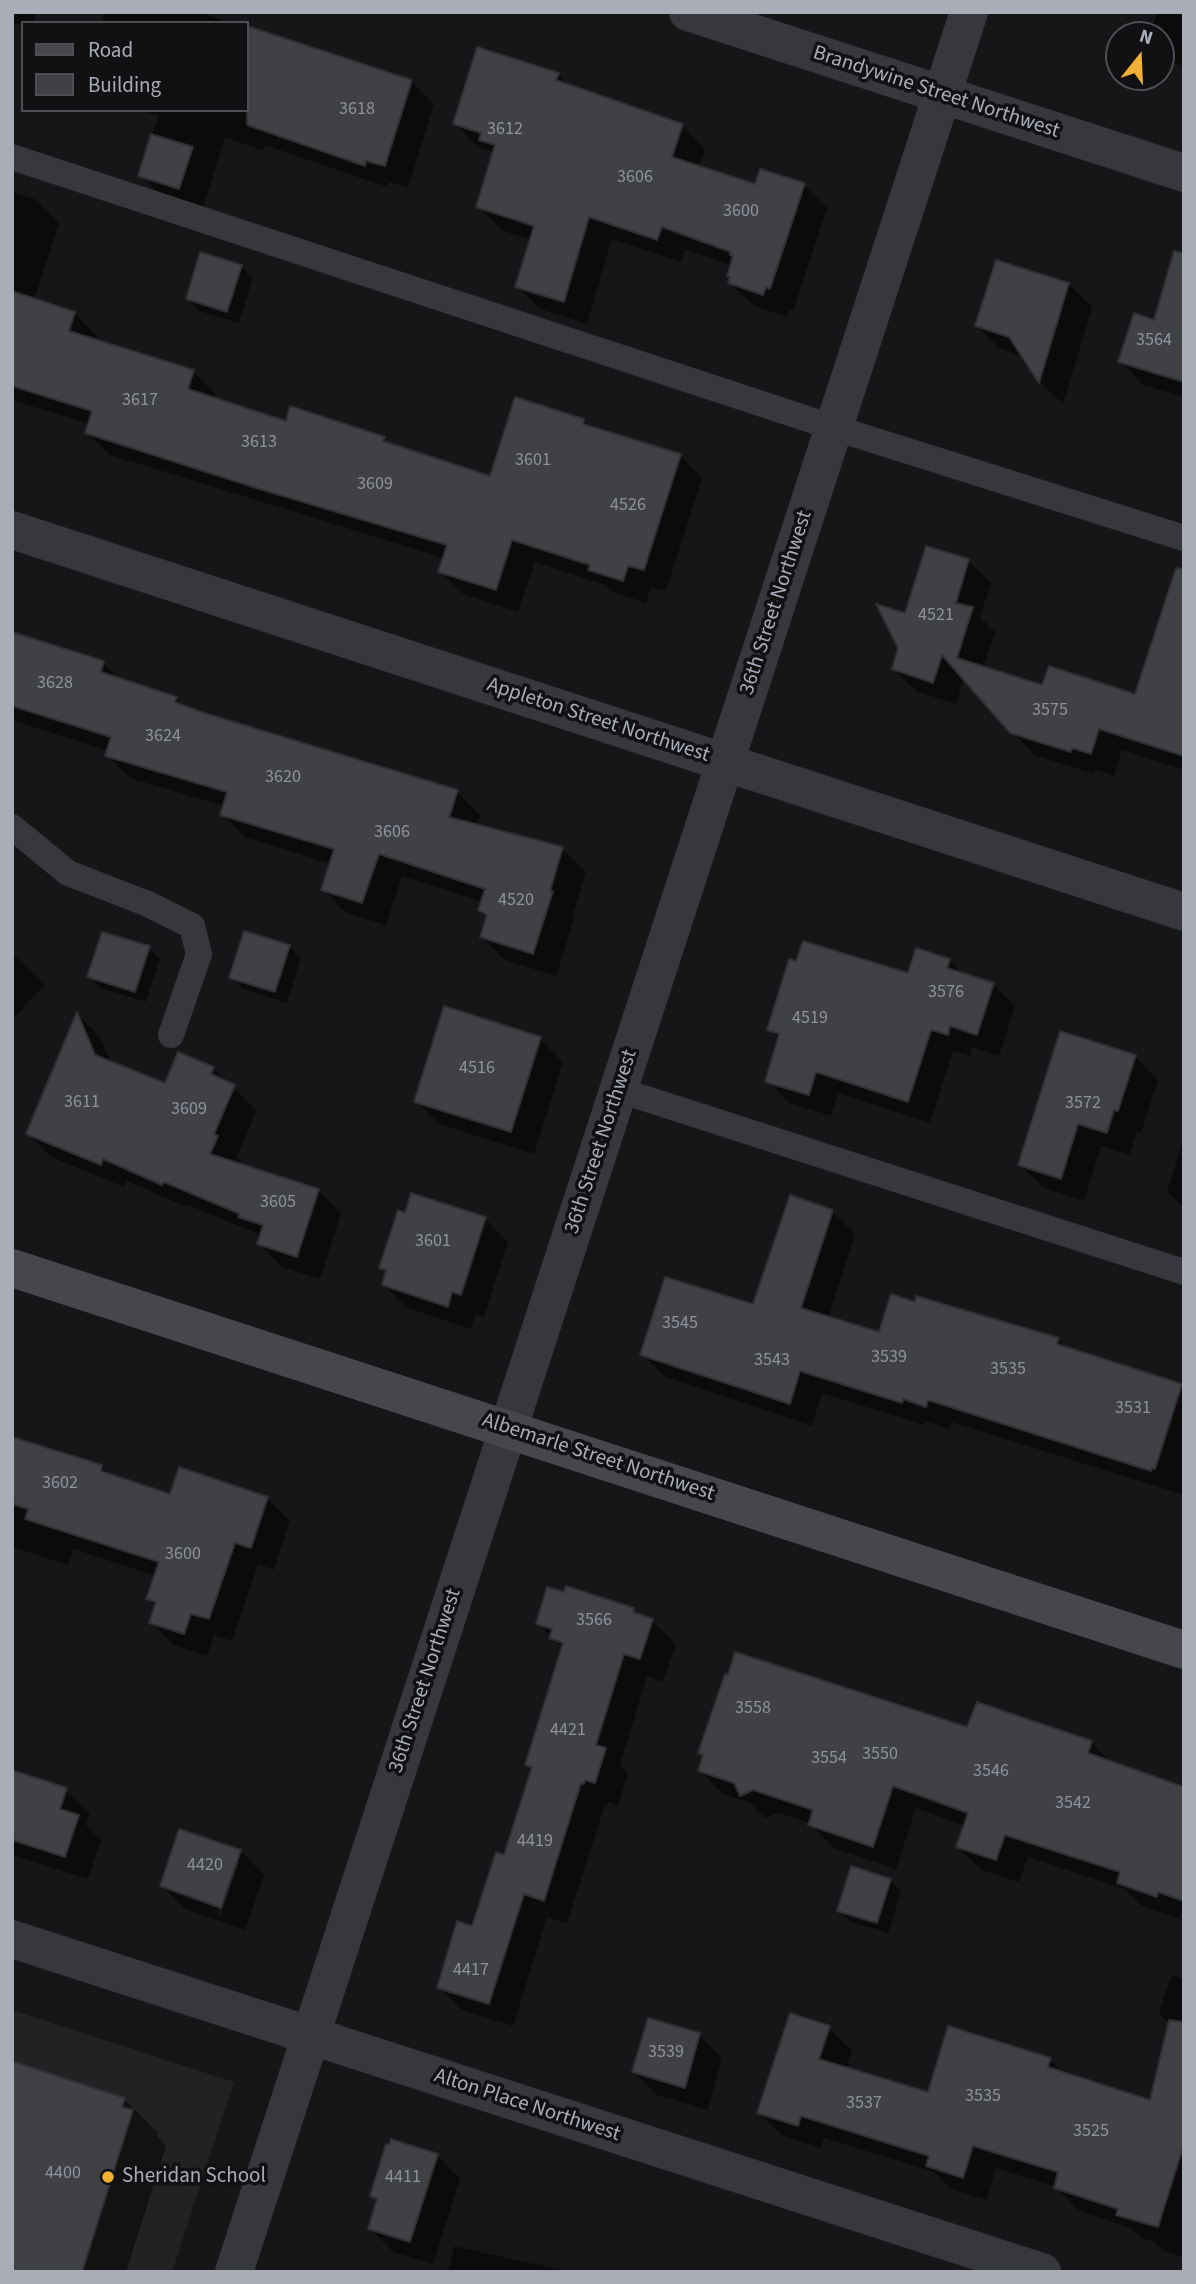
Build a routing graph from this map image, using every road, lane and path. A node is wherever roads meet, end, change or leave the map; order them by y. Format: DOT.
graph roads {
  1 [pos="688,12"];
  2 [pos="970,12"];
  3 [pos="943,95"];
  4 [pos="12,157"];
  5 [pos="1184,173"];
  6 [pos="835,428"];
  7 [pos="12,530"];
  8 [pos="1184,537"];
  9 [pos="725,762"];
  10 [pos="12,827"];
  11 [pos="1184,912"];
  12 [pos="171,1035"];
  13 [pos="619,1090"];
  14 [pos="12,1268"];
  15 [pos="1184,1272"];
  16 [pos="508,1428"];
  17 [pos="1184,1650"];
  18 [pos="12,1939"];
  19 [pos="311,2036"];
  20 [pos="234,2272"];
  21 [pos="1042,2272"];
  1 -- 3 [label="street, Brandywine Street Northwest"];
  2 -- 3 [label="street, 36th Street Northwest"];
  3 -- 5 [label="street, Brandywine Street Northwest"];
  3 -- 6 [label="street, 36th Street Northwest"];
  4 -- 6 [label="lane"];
  6 -- 8 [label="lane"];
  6 -- 9 [label="street, 36th Street Northwest"];
  7 -- 9 [label="street, Appleton Street Northwest"];
  9 -- 11 [label="street, Appleton Street Northwest"];
  9 -- 13 [label="street, 36th Street Northwest"];
  10 -- 12 [label="lane"];
  13 -- 15 [label="lane"];
  13 -- 16 [label="street, 36th Street Northwest"];
  14 -- 16 [label="street, Albemarle Street Northwest"];
  16 -- 17 [label="street, Albemarle Street Northwest"];
  16 -- 19 [label="street, 36th Street Northwest"];
  18 -- 19 [label="street, Alton Place Northwest"];
  19 -- 20 [label="street, 36th Street Northwest"];
  19 -- 21 [label="street, Alton Place Northwest"];
}
